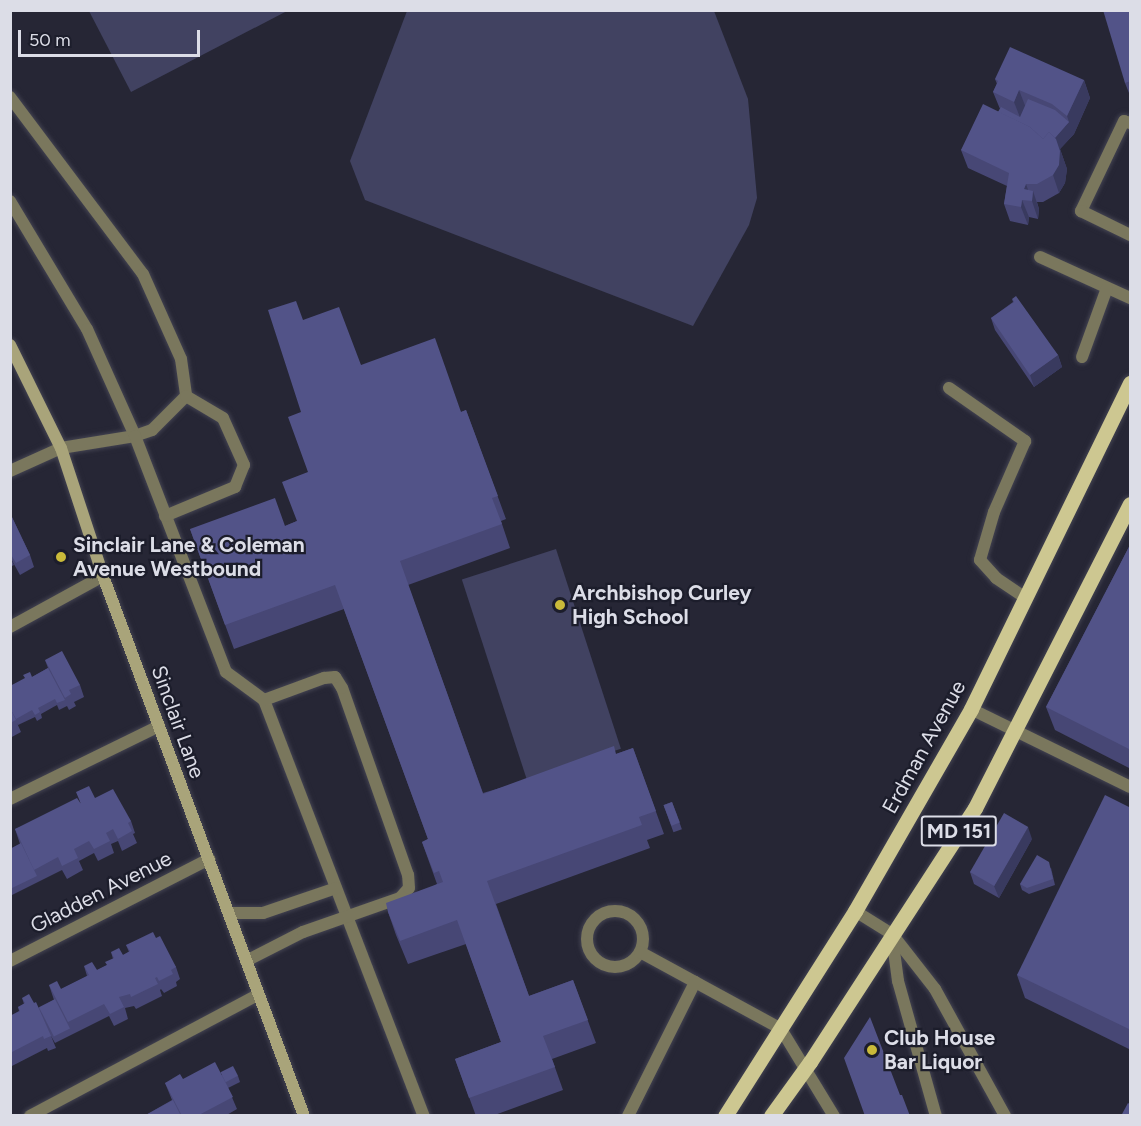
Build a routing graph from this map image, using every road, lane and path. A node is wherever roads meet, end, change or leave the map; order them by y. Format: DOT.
graph roads {
  1 [pos="10,97"];
  2 [pos="1131,123"];
  3 [pos="10,201"];
  4 [pos="1131,235"];
  5 [pos="1040,257"];
  6 [pos="1107,288"];
  7 [pos="1131,298"];
  8 [pos="10,345"];
  9 [pos="1082,357"];
  10 [pos="1131,383"];
  11 [pos="949,388"];
  12 [pos="186,396"];
  13 [pos="135,436"];
  14 [pos="61,448"];
  15 [pos="10,471"];
  16 [pos="1131,504"];
  17 [pos="165,516"];
  18 [pos="103,576"];
  19 [pos="1026,598"];
  20 [pos="10,627"];
  21 [pos="264,700"];
  22 [pos="971,709"];
  23 [pos="159,726"];
  24 [pos="1014,731"];
  25 [pos="1131,788"];
  26 [pos="10,799"];
  27 [pos="209,859"];
  28 [pos="336,888"];
  29 [pos="855,911"];
  30 [pos="229,913"];
  31 [pos="347,917"];
  32 [pos="891,934"];
  33 [pos="640,952"];
  34 [pos="10,961"];
  35 [pos="246,961"];
  36 [pos="695,982"];
  37 [pos="258,995"];
  38 [pos="781,1029"];
  39 [pos="804,1070"];
  40 [pos="30,1116"];
  41 [pos="304,1116"];
  42 [pos="424,1116"];
  43 [pos="628,1116"];
  44 [pos="725,1116"];
  45 [pos="771,1116"];
  46 [pos="834,1116"];
  47 [pos="936,1116"];
  48 [pos="1005,1116"];
  1 -- 12 [label="street"];
  2 -- 4 [label="street"];
  3 -- 13 [label="street"];
  5 -- 6 [label="street"];
  6 -- 7 [label="street"];
  6 -- 9 [label="street"];
  8 -- 14 [label="main road, Sinclair Lane"];
  10 -- 19 [label="main road, Erdman Avenue / MD 151"];
  11 -- 19 [label="street"];
  12 -- 13 [label="street"];
  12 -- 17 [label="street"];
  13 -- 14 [label="street"];
  13 -- 17 [label="street"];
  14 -- 15 [label="street"];
  14 -- 18 [label="main road, Sinclair Lane"];
  16 -- 24 [label="main road, MD 151"];
  17 -- 21 [label="street"];
  18 -- 20 [label="street"];
  18 -- 23 [label="main road, Sinclair Lane"];
  19 -- 22 [label="main road, Erdman Avenue / MD 151"];
  21 -- 28 [label="street"];
  21 -- 31 [label="street"];
  22 -- 24 [label="street"];
  22 -- 29 [label="main road, Erdman Avenue / MD 151"];
  23 -- 26 [label="street"];
  23 -- 27 [label="main road, Sinclair Lane"];
  24 -- 25 [label="street"];
  24 -- 32 [label="main road, MD 151"];
  27 -- 30 [label="main road, Sinclair Lane"];
  27 -- 34 [label="street, Gladden Avenue"];
  28 -- 30 [label="street"];
  28 -- 31 [label="street"];
  29 -- 32 [label="street"];
  29 -- 38 [label="main road, Erdman Avenue / MD 151"];
  30 -- 35 [label="main road, Sinclair Lane"];
  31 -- 35 [label="street"];
  31 -- 42 [label="street"];
  32 -- 39 [label="main road, MD 151"];
  32 -- 47 [label="street"];
  32 -- 48 [label="street"];
  33 -- 33 [label="street"];
  33 -- 36 [label="street"];
  35 -- 37 [label="main road, Sinclair Lane"];
  36 -- 38 [label="street"];
  36 -- 43 [label="street"];
  37 -- 40 [label="street"];
  37 -- 41 [label="main road, Sinclair Lane"];
  38 -- 39 [label="street"];
  38 -- 44 [label="main road, Erdman Avenue / MD 151"];
  39 -- 45 [label="main road, MD 151"];
  39 -- 46 [label="street"];
}
